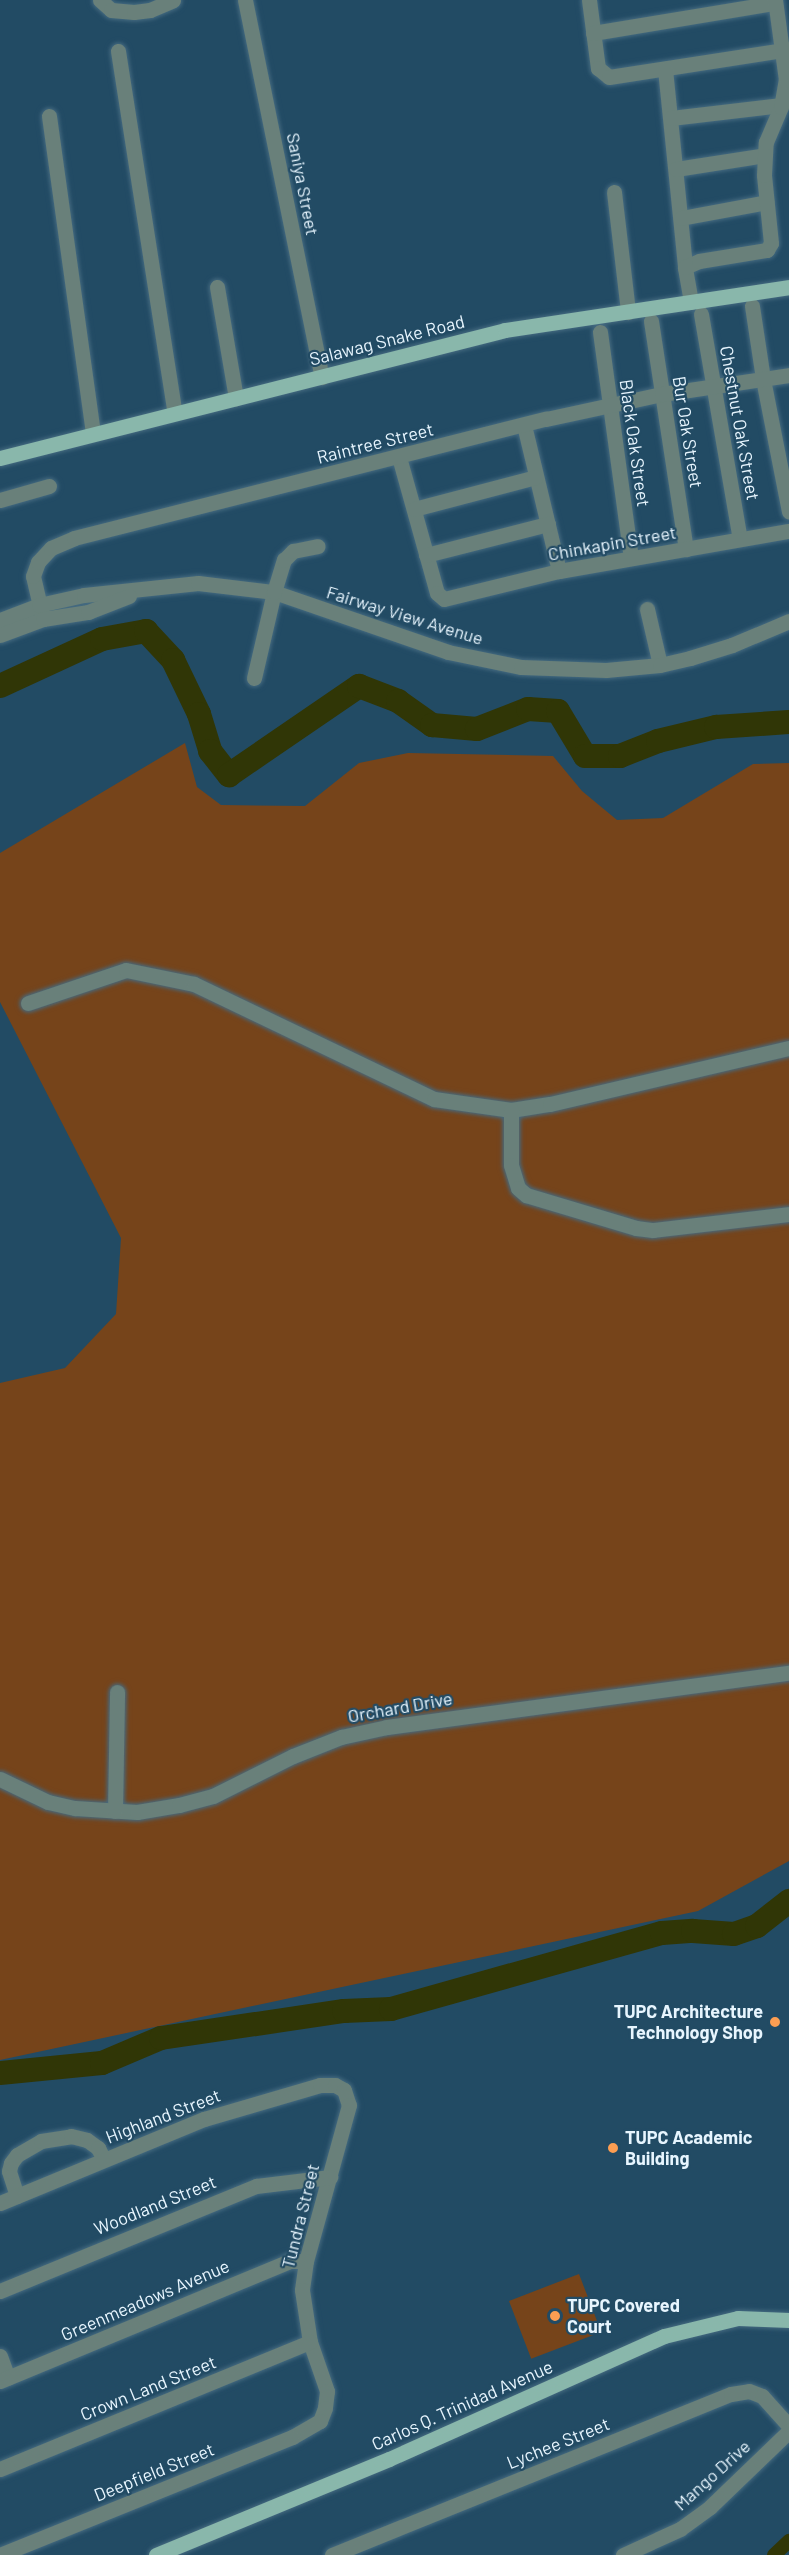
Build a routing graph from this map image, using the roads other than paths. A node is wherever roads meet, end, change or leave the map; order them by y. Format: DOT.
graph roads {
  1 [pos="100,0"];
  2 [pos="173,0"];
  3 [pos="245,0"];
  4 [pos="589,0"];
  5 [pos="775,2"];
  6 [pos="593,33"];
  7 [pos="786,50"];
  8 [pos="118,51"];
  9 [pos="665,69"];
  10 [pos="781,105"];
  11 [pos="49,116"];
  12 [pos="670,118"];
  13 [pos="765,155"];
  14 [pos="676,169"];
  15 [pos="614,192"];
  16 [pos="767,202"];
  17 [pos="681,218"];
  18 [pos="686,267"];
  19 [pos="217,287"];
  20 [pos="789,287"];
  21 [pos="752,306"];
  22 [pos="696,308"];
  23 [pos="628,312"];
  24 [pos="651,321"];
  25 [pos="600,332"];
  26 [pos="789,375"];
  27 [pos="321,377"];
  28 [pos="763,379"];
  29 [pos="715,386"];
  30 [pos="662,394"];
  31 [pos="236,398"];
  32 [pos="610,405"];
  33 [pos="175,413"];
  34 [pos="524,425"];
  35 [pos="93,433"];
  36 [pos="399,457"];
  37 [pos="0,458"];
  38 [pos="536,477"];
  39 [pos="49,486"];
  40 [pos="0,500"];
  41 [pos="414,509"];
  42 [pos="789,510"];
  43 [pos="548,524"];
  44 [pos="789,531"];
  45 [pos="740,539"];
  46 [pos="318,546"];
  47 [pos="686,549"];
  48 [pos="426,555"];
  49 [pos="631,558"];
  50 [pos="559,571"];
  51 [pos="274,592"];
  52 [pos="647,609"];
  53 [pos="41,612"];
  54 [pos="0,620"];
  55 [pos="789,621"];
  56 [pos="0,635"];
  57 [pos="660,665"];
  58 [pos="254,678"];
  59 [pos="28,1003"];
  60 [pos="789,1048"];
  61 [pos="511,1110"];
  62 [pos="789,1214"];
  63 [pos="789,1673"];
  64 [pos="117,1692"];
  65 [pos="0,1779"];
  66 [pos="115,1811"];
  67 [pos="344,2090"];
  68 [pos="104,2160"];
  69 [pos="330,2177"];
  70 [pos="17,2196"];
  71 [pos="0,2203"];
  72 [pos="306,2261"];
  73 [pos="0,2291"];
  74 [pos="789,2320"];
  75 [pos="310,2342"];
  76 [pos="0,2356"];
  77 [pos="4,2379"];
  78 [pos="320,2421"];
  79 [pos="789,2426"];
  80 [pos="789,2431"];
  81 [pos="0,2469"];
  82 [pos="0,2554"];
  83 [pos="156,2555"];
  84 [pos="332,2555"];
  85 [pos="623,2555"];
  1 -- 2 [label="street"];
  3 -- 27 [label="street, Saniya Street"];
  4 -- 6 [label="street"];
  5 -- 6 [label="street"];
  5 -- 7 [label="street"];
  6 -- 9 [label="street"];
  7 -- 9 [label="street"];
  7 -- 10 [label="street"];
  8 -- 33 [label="street"];
  9 -- 12 [label="street, Chestnut Oak Street"];
  10 -- 12 [label="street"];
  10 -- 13 [label="street"];
  11 -- 35 [label="street"];
  12 -- 14 [label="street, Chestnut Oak Street"];
  13 -- 14 [label="street"];
  13 -- 16 [label="street"];
  14 -- 17 [label="street, Chestnut Oak Street"];
  15 -- 23 [label="street"];
  16 -- 17 [label="street"];
  16 -- 18 [label="street"];
  17 -- 18 [label="street, Chestnut Oak Street"];
  18 -- 22 [label="street, Chestnut Oak Street"];
  19 -- 31 [label="street"];
  20 -- 22 [label="main road, Salawag Snake Road"];
  21 -- 28 [label="street"];
  22 -- 23 [label="main road, Salawag Snake Road"];
  22 -- 29 [label="street, Chestnut Oak Street"];
  23 -- 27 [label="main road, Salawag Snake Road"];
  24 -- 30 [label="street, Bur Oak Street"];
  25 -- 32 [label="street, Black Oak Street"];
  26 -- 28 [label="street, Raintree Street"];
  27 -- 31 [label="main road, Salawag Snake Road"];
  28 -- 29 [label="street, Raintree Street"];
  28 -- 42 [label="street"];
  29 -- 30 [label="street, Raintree Street"];
  29 -- 45 [label="street, Chestnut Oak Street"];
  30 -- 32 [label="street, Raintree Street"];
  30 -- 47 [label="street, Bur Oak Street"];
  31 -- 33 [label="main road, Salawag Snake Road"];
  32 -- 34 [label="street, Raintree Street"];
  32 -- 49 [label="street, Black Oak Street"];
  33 -- 35 [label="main road, Salawag Snake Road"];
  34 -- 36 [label="street, Raintree Street"];
  34 -- 38 [label="street"];
  35 -- 37 [label="main road, Salawag Snake Road"];
  36 -- 41 [label="street"];
  36 -- 53 [label="street, Raintree Street"];
  38 -- 41 [label="street"];
  38 -- 43 [label="street"];
  39 -- 40 [label="street"];
  41 -- 48 [label="street"];
  43 -- 48 [label="street"];
  43 -- 50 [label="street"];
  44 -- 45 [label="street, Chinkapin Street"];
  45 -- 47 [label="street, Chinkapin Street"];
  46 -- 51 [label="street"];
  47 -- 49 [label="street, Chinkapin Street"];
  48 -- 50 [label="street, Chinkapin Street"];
  49 -- 50 [label="street, Chinkapin Street"];
  51 -- 53 [label="street, Fairway View Avenue"];
  51 -- 57 [label="street, Fairway View Avenue"];
  51 -- 58 [label="street"];
  52 -- 57 [label="street"];
  53 -- 54 [label="street, Fairway View Avenue"];
  53 -- 56 [label="street, Fairway View Avenue"];
  55 -- 57 [label="street, Fairway View Avenue"];
  59 -- 61 [label="street"];
  60 -- 61 [label="street"];
  61 -- 62 [label="street"];
  63 -- 66 [label="street, Orchard Drive"];
  64 -- 66 [label="street"];
  65 -- 66 [label="street, Orchard Drive"];
  67 -- 68 [label="street, Highland Street"];
  67 -- 69 [label="street, Tundra Street"];
  68 -- 70 [label="street, Highland Street"];
  68 -- 70 [label="street"];
  69 -- 72 [label="street, Tundra Street"];
  69 -- 73 [label="street, Woodland Street"];
  70 -- 71 [label="street, Highland Street"];
  72 -- 75 [label="street, Tundra Street"];
  72 -- 77 [label="street, Greenmeadows Avenue"];
  74 -- 83 [label="main road, Carlos Q. Trinidad Avenue"];
  75 -- 78 [label="street, Tundra Street"];
  75 -- 81 [label="street, Crown Land Street"];
  76 -- 77 [label="street"];
  78 -- 82 [label="street, Deepfield Street"];
  79 -- 84 [label="street, Lychee Street"];
  80 -- 85 [label="street, Mango Drive"];
}
